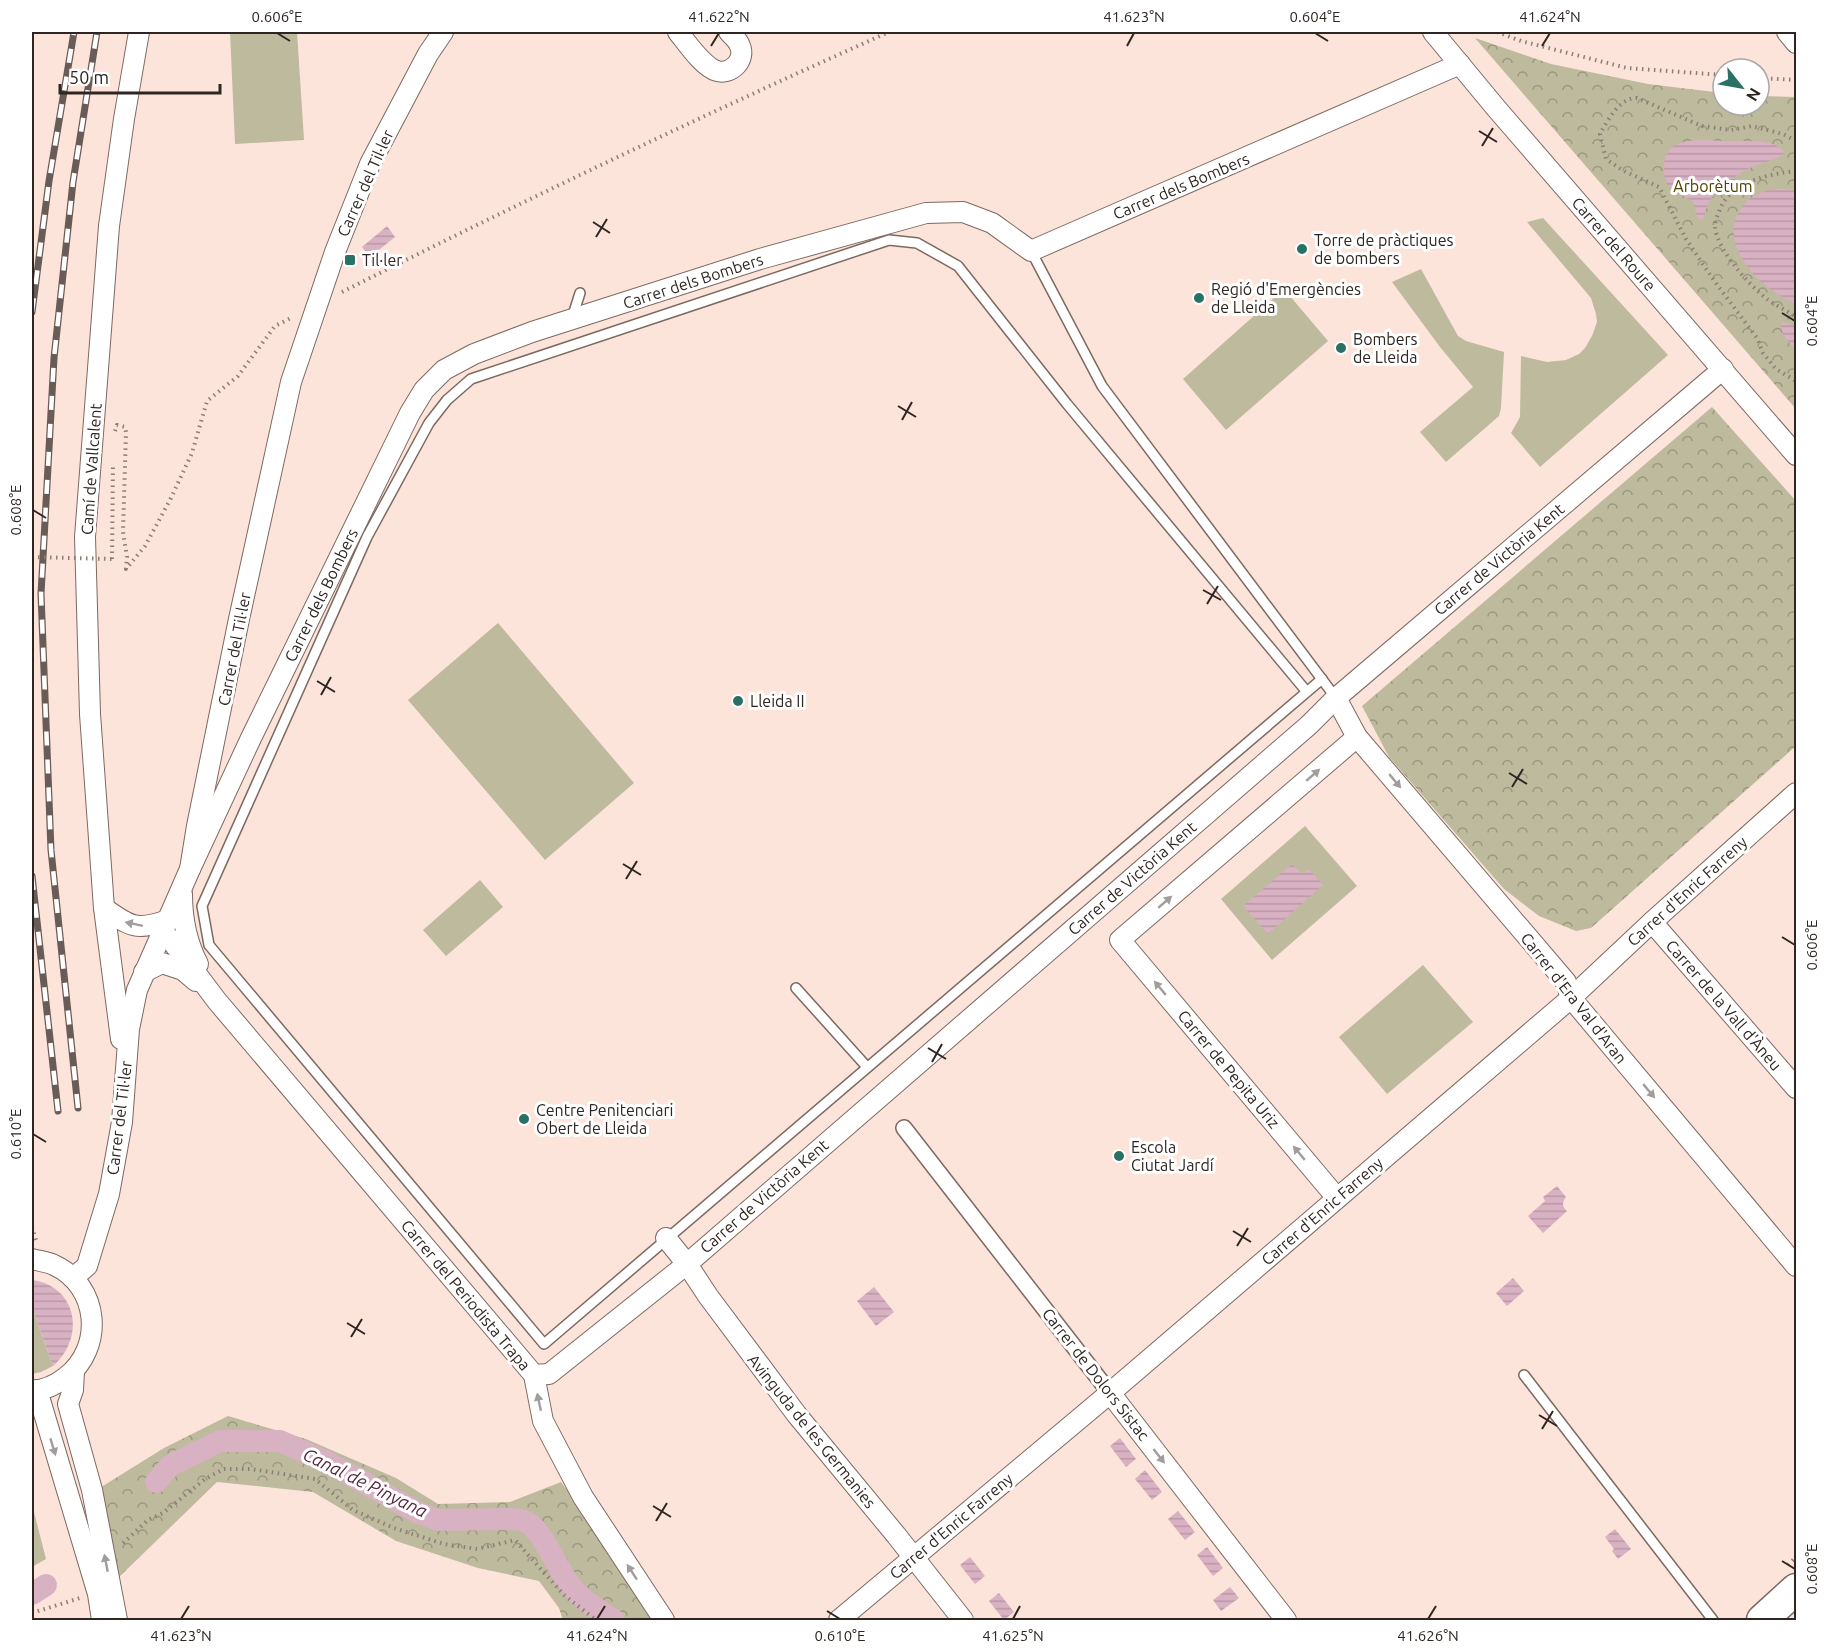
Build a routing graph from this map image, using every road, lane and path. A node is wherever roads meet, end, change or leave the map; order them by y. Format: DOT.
graph roads {
  1 [pos="140,32"];
  2 [pos="443,32"];
  3 [pos="678,32"];
  4 [pos="729,32"];
  5 [pos="889,32"];
  6 [pos="1433,32"];
  7 [pos="1497,32"];
  8 [pos="1787,32"];
  9 [pos="1797,43"];
  10 [pos="1460,64"];
  11 [pos="1711,74"];
  12 [pos="1771,79"];
  13 [pos="1797,80"];
  14 [pos="1797,141"];
  15 [pos="1797,171"];
  16 [pos="1031,251"];
  17 [pos="580,293"];
  18 [pos="317,304"];
  19 [pos="1797,316"];
  20 [pos="571,320"];
  21 [pos="1723,369"];
  22 [pos="1797,381"];
  23 [pos="113,434"];
  24 [pos="1797,455"];
  25 [pos="113,456"];
  26 [pos="32,557"];
  27 [pos="1322,679"];
  28 [pos="1307,692"];
  29 [pos="1336,698"];
  30 [pos="1357,736"];
  31 [pos="1797,793"];
  32 [pos="190,869"];
  33 [pos="182,889"];
  34 [pos="104,908"];
  35 [pos="1652,922"];
  36 [pos="165,926"];
  37 [pos="144,972"];
  38 [pos="796,988"];
  39 [pos="1571,998"];
  40 [pos="217,1001"];
  41 [pos="867,1067"];
  42 [pos="126,1068"];
  43 [pos="1797,1088"];
  44 [pos="904,1128"];
  45 [pos="1337,1198"];
  46 [pos="32,1227"];
  47 [pos="666,1238"];
  48 [pos="34,1255"];
  49 [pos="687,1264"];
  50 [pos="1797,1266"];
  51 [pos="73,1278"];
  52 [pos="74,1371"];
  53 [pos="534,1375"];
  54 [pos="1524,1375"];
  55 [pos="34,1390"];
  56 [pos="1110,1393"];
  57 [pos="118,1547"];
  58 [pos="914,1558"];
  59 [pos="1797,1589"];
  60 [pos="84,1596"];
  61 [pos="32,1613"];
  62 [pos="102,1620"];
  63 [pos="117,1620"];
  64 [pos="596,1620"];
  65 [pos="664,1620"];
  66 [pos="839,1620"];
  67 [pos="963,1620"];
  68 [pos="1286,1620"];
  69 [pos="1713,1620"];
  70 [pos="1762,1620"];
  1 -- 34 [label="street, Camí de Vallcalent"];
  2 -- 18 [label="street, Carrer del Til·ler"];
  3 -- 4 [label="street"];
  5 -- 18 [label="path"];
  6 -- 10 [label="street, Carrer del Roure"];
  7 -- 11 [label="path"];
  8 -- 9 [label="street"];
  10 -- 16 [label="street, Carrer dels Bombers"];
  10 -- 21 [label="street, Carrer del Roure"];
  12 -- 13 [label="path"];
  14 -- 22 [label="path"];
  15 -- 19 [label="path"];
  16 -- 20 [label="street, Carrer dels Bombers"];
  16 -- 27 [label="lane, Carrer d'Era Val d'Aran"];
  17 -- 20 [label="lane"];
  18 -- 23 [label="path"];
  18 -- 32 [label="street, Carrer del Til·ler"];
  20 -- 32 [label="street, Carrer dels Bombers"];
  21 -- 24 [label="street, Carrer del Roure"];
  21 -- 29 [label="street, Carrer de Victòria Kent"];
  25 -- 26 [label="path, bridge"];
  27 -- 28 [label="lane, Carrer de Victòria Kent"];
  27 -- 29 [label="lane, Carrer d'Era Val d'Aran"];
  28 -- 41 [label="lane, Carrer de Victòria Kent"];
  28 -- 47 [label="lane, Carrer de Victòria Kent"];
  29 -- 30 [label="street, Carrer d'Era Val d'Aran"];
  29 -- 49 [label="street, Carrer de Victòria Kent"];
  30 -- 39 [label="street, Carrer d'Era Val d'Aran, one-way"];
  45 -- 30 [label="street, Carrer de Pepita Uriz, one-way"];
  31 -- 35 [label="street, Carrer d'Enric Farreny"];
  32 -- 33 [label="street, Carrer del Til·ler"];
  33 -- 36 [label="street, Carrer del Til·ler"];
  33 -- 40 [label="street, Carrer del Periodista Trapa"];
  36 -- 34 [label="street, one-way"];
  34 -- 42 [label="street, Camí de Vallcalent"];
  35 -- 39 [label="street, Carrer d'Enric Farreny"];
  35 -- 43 [label="street, Carrer de la Vall d'Àneu"];
  36 -- 37 [label="street, Carrer del Til·ler"];
  36 -- 40 [label="street, Carrer del Periodista Trapa"];
  37 -- 40 [label="street, Carrer del Periodista Trapa"];
  37 -- 42 [label="street, Carrer del Til·ler"];
  38 -- 41 [label="lane"];
  39 -- 45 [label="street, Carrer d'Enric Farreny"];
  39 -- 50 [label="street, Carrer d'Era Val d'Aran, one-way"];
  40 -- 53 [label="street, Carrer del Periodista Trapa"];
  41 -- 47 [label="lane, Carrer de Victòria Kent"];
  42 -- 51 [label="street, Carrer del Til·ler"];
  44 -- 56 [label="street, Carrer de Dolors Sistac"];
  45 -- 56 [label="street, Carrer d'Enric Farreny"];
  46 -- 48 [label="path"];
  47 -- 49 [label="street, Avinguda de les Germanies"];
  48 -- 51 [label="street"];
  49 -- 53 [label="street, Carrer de Victòria Kent"];
  49 -- 58 [label="street, Avinguda de les Germanies"];
  51 -- 52 [label="street"];
  52 -- 55 [label="street"];
  63 -- 52 [label="street, one-way"];
  65 -- 53 [label="street, Carrer del Periodista Trapa, one-way"];
  54 -- 69 [label="lane"];
  55 -- 62 [label="street, one-way"];
  56 -- 58 [label="street, Carrer d'Enric Farreny"];
  56 -- 68 [label="street, Carrer de Dolors Sistac, one-way"];
  57 -- 64 [label="path"];
  58 -- 66 [label="street, Carrer d'Enric Farreny"];
  58 -- 67 [label="street, Avinguda de les Germanies"];
  59 -- 70 [label="main road"];
  60 -- 61 [label="path"];
}
